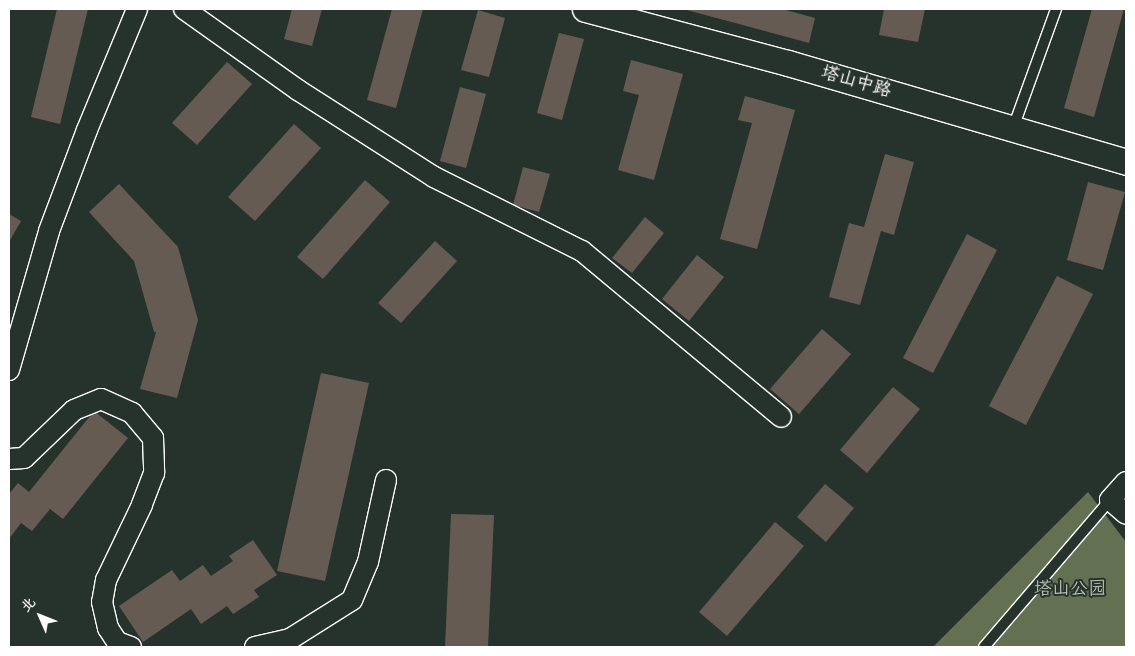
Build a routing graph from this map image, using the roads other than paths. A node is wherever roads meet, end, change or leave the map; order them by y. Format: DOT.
graph roads {
  1 [pos="137,9"];
  2 [pos="184,9"];
  3 [pos="585,9"];
  4 [pos="1056,9"];
  5 [pos="1013,128"];
  6 [pos="1126,162"];
  7 [pos="9,370"];
  8 [pos="781,417"];
  9 [pos="9,459"];
  10 [pos="386,480"];
  11 [pos="1126,482"];
  12 [pos="1110,500"];
  13 [pos="1126,514"];
  14 [pos="130,647"];
  15 [pos="255,647"];
  16 [pos="984,647"];
  1 -- 7 [label="street"];
  2 -- 8 [label="street"];
  3 -- 5 [label="street, 塔山中路"];
  4 -- 5 [label="lane"];
  5 -- 6 [label="street, 塔山中路"];
  9 -- 14 [label="street"];
  10 -- 15 [label="street"];
  11 -- 12 [label="street"];
  12 -- 13 [label="street"];
  12 -- 16 [label="lane"];
}
